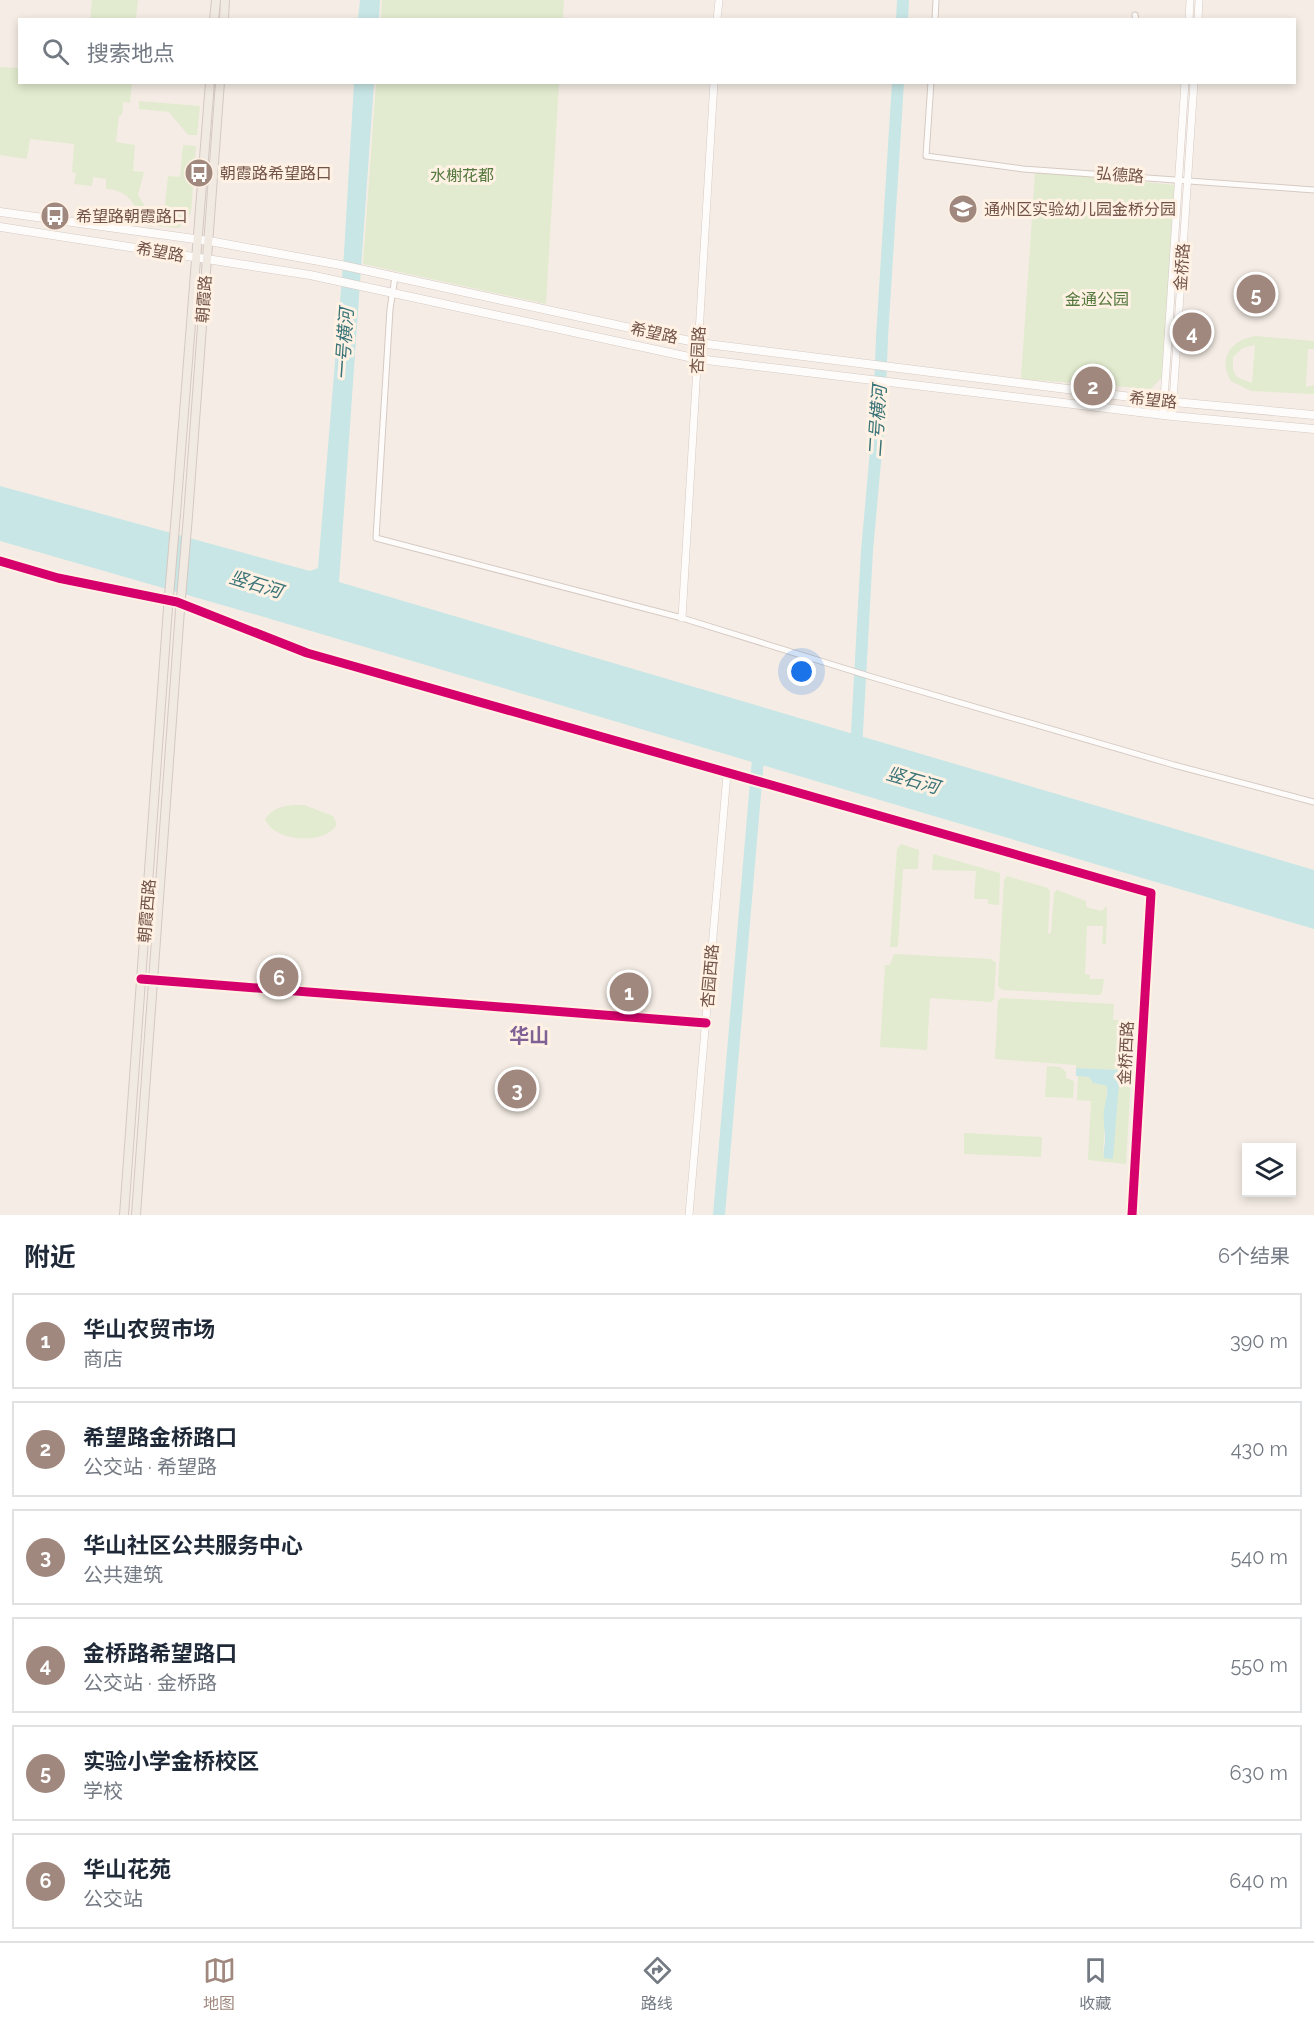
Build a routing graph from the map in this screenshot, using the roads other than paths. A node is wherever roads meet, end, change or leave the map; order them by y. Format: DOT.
graph roads {
  1 [pos="216,0"];
  2 [pos="225,0"];
  3 [pos="719,0"];
  4 [pos="936,0"];
  5 [pos="1190,0"];
  6 [pos="1199,0"];
  7 [pos="214,18"];
  8 [pos="224,18"];
  9 [pos="717,18"];
  10 [pos="935,18"];
  11 [pos="1189,18"];
  12 [pos="1198,18"];
  13 [pos="210,84"];
  14 [pos="220,84"];
  15 [pos="714,84"];
  16 [pos="931,84"];
  17 [pos="1185,84"];
  18 [pos="1194,84"];
  19 [pos="1188,180"];
  20 [pos="1314,190"];
  21 [pos="0,212"];
  22 [pos="0,227"];
  23 [pos="197,240"];
  24 [pos="209,241"];
  25 [pos="195,258"];
  26 [pos="208,259"];
  27 [pos="395,277"];
  28 [pos="392,294"];
  29 [pos="699,343"];
  30 [pos="698,359"];
  31 [pos="1163,401"];
  32 [pos="1173,402"];
  33 [pos="1162,414"];
  34 [pos="1314,415"];
  35 [pos="1172,416"];
  36 [pos="1314,429"];
  37 [pos="0,561"];
  38 [pos="168,608"];
  39 [pos="180,610"];
  40 [pos="682,618"];
  41 [pos="727,774"];
  42 [pos="1314,802"];
  43 [pos="1150,893"];
  44 [pos="141,979"];
  45 [pos="154,980"];
  46 [pos="706,1023"];
  47 [pos="124,1215"];
  48 [pos="136,1215"];
  49 [pos="689,1215"];
  50 [pos="1132,1215"];
  1 -- 7 [label="main road"];
  2 -- 8 [label="main road"];
  3 -- 9 [label="street"];
  4 -- 10 [label="street"];
  5 -- 11 [label="street"];
  6 -- 12 [label="street"];
  13 -- 23 [label="main road, 朝霞路"];
  14 -- 24 [label="main road, 朝霞路"];
  15 -- 29 [label="street, 杏园路"];
  16 -- 19 [label="street, 弘德路"];
  17 -- 31 [label="street, 金桥路"];
  18 -- 19 [label="street, 金桥路"];
  19 -- 20 [label="street, 弘德路"];
  19 -- 32 [label="street, 金桥路"];
  21 -- 23 [label="main road, 希望路"];
  22 -- 25 [label="main road, 希望路"];
  23 -- 24 [label="main road, 希望路"];
  23 -- 25 [label="main road, 朝霞路"];
  24 -- 26 [label="main road, 朝霞路"];
  24 -- 27 [label="main road, 希望路"];
  25 -- 26 [label="main road, 希望路"];
  25 -- 38 [label="main road, 朝霞路, bridge"];
  26 -- 28 [label="main road, 希望路"];
  26 -- 39 [label="main road, 朝霞路, bridge"];
  27 -- 28 [label="street"];
  27 -- 29 [label="main road, 希望路"];
  28 -- 30 [label="main road, 希望路"];
  28 -- 40 [label="street"];
  29 -- 30 [label="street, 杏园路"];
  29 -- 31 [label="main road, 希望路"];
  30 -- 33 [label="main road, 希望路"];
  30 -- 40 [label="street, 杏园路"];
  31 -- 32 [label="main road, 希望路"];
  31 -- 33 [label="street, 金桥路"];
  32 -- 34 [label="main road, 希望路"];
  32 -- 35 [label="street, 金桥路"];
  33 -- 35 [label="main road, 希望路"];
  35 -- 36 [label="main road, 希望路"];
  37 -- 41 [label="street"];
  38 -- 44 [label="main road, 朝霞西路"];
  39 -- 45 [label="main road, 朝霞西路"];
  40 -- 42 [label="street"];
  41 -- 43 [label="street"];
  41 -- 46 [label="street, 杏园西路"];
  43 -- 50 [label="street, 金桥西路"];
  44 -- 45 [label="street"];
  44 -- 47 [label="main road, 朝霞西路"];
  45 -- 46 [label="street"];
  45 -- 48 [label="main road, 朝霞西路"];
  46 -- 49 [label="street, 杏园西路"];
}
